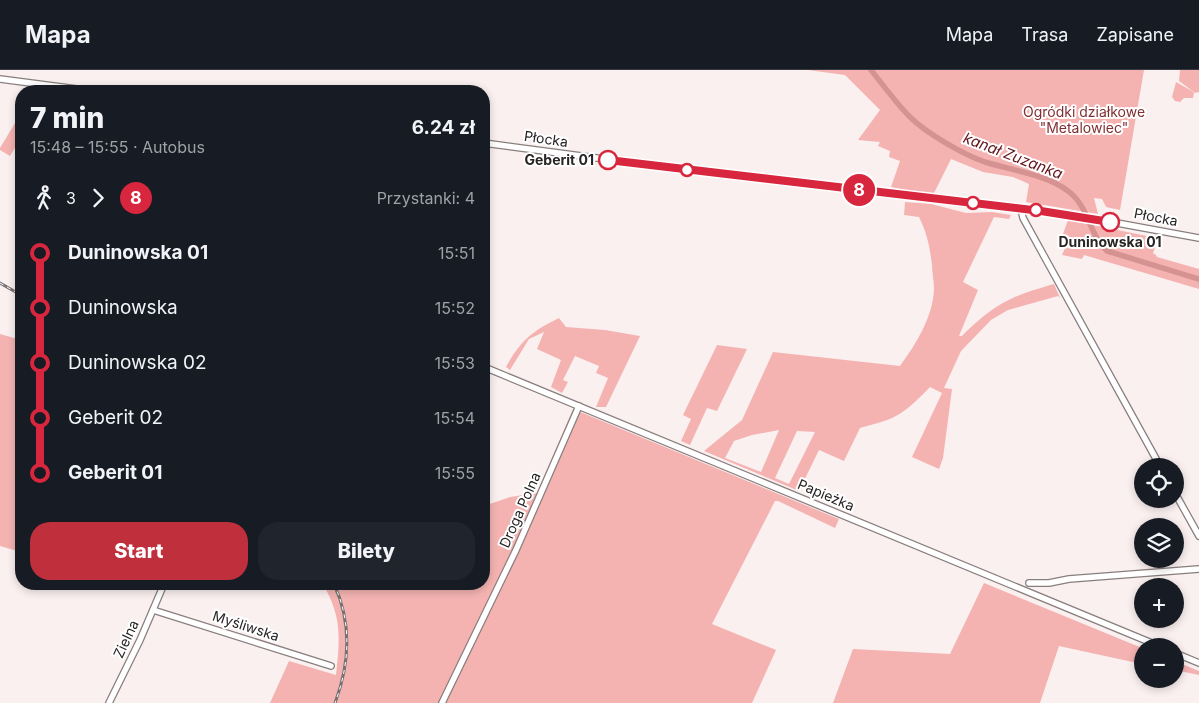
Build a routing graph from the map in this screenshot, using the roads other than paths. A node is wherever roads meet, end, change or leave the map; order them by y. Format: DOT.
graph roads {
  1 [pos="0,79"];
  2 [pos="28,85"];
  3 [pos="490,144"];
  4 [pos="1021,209"];
  5 [pos="1199,238"];
  6 [pos="490,369"];
  7 [pos="579,406"];
  8 [pos="1156,458"];
  9 [pos="1183,508"];
  10 [pos="1199,536"];
  11 [pos="1199,569"];
  12 [pos="1029,583"];
  13 [pos="161,590"];
  14 [pos="153,610"];
  15 [pos="1140,638"];
  16 [pos="1184,657"];
  17 [pos="1199,663"];
  18 [pos="331,666"];
  19 [pos="109,703"];
  20 [pos="442,703"];
  1 -- 2 [label="street"];
  3 -- 4 [label="street, Płocka"];
  4 -- 5 [label="street, Płocka"];
  4 -- 8 [label="street"];
  6 -- 7 [label="street, Papieżka"];
  7 -- 15 [label="street, Papieżka"];
  7 -- 20 [label="street, Droga Polna"];
  9 -- 10 [label="street"];
  11 -- 12 [label="street"];
  13 -- 14 [label="street, Zielna"];
  14 -- 18 [label="street, Myśliwska"];
  14 -- 19 [label="street, Zielna"];
  16 -- 17 [label="street"];
}
